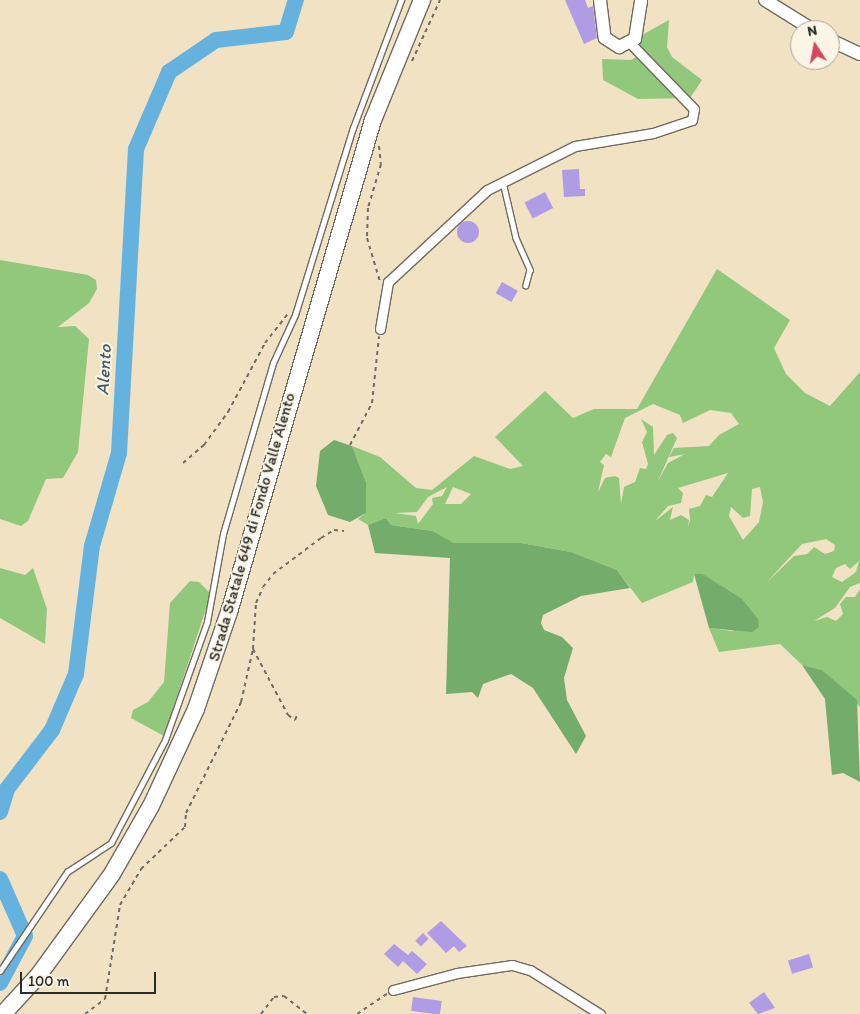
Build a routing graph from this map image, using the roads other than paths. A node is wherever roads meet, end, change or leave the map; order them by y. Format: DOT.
graph roads {
  1 [pos="401,0"];
  2 [pos="422,0"];
  3 [pos="600,0"];
  4 [pos="641,0"];
  5 [pos="765,0"];
  6 [pos="797,20"];
  7 [pos="631,44"];
  8 [pos="840,45"];
  9 [pos="860,54"];
  10 [pos="503,181"];
  11 [pos="526,285"];
  12 [pos="380,329"];
  13 [pos="0,971"];
  14 [pos="394,990"];
  15 [pos="3,1014"];
  16 [pos="600,1014"];
  1 -- 13 [label="lane"];
  2 -- 15 [label="highway, Strada Statale 649 di Fondo Valle Alento"];
  3 -- 7 [label="main road"];
  4 -- 7 [label="main road"];
  5 -- 6 [label="main road"];
  7 -- 10 [label="street"];
  8 -- 9 [label="main road"];
  10 -- 11 [label="lane"];
  10 -- 12 [label="street"];
  14 -- 16 [label="street"];
}
